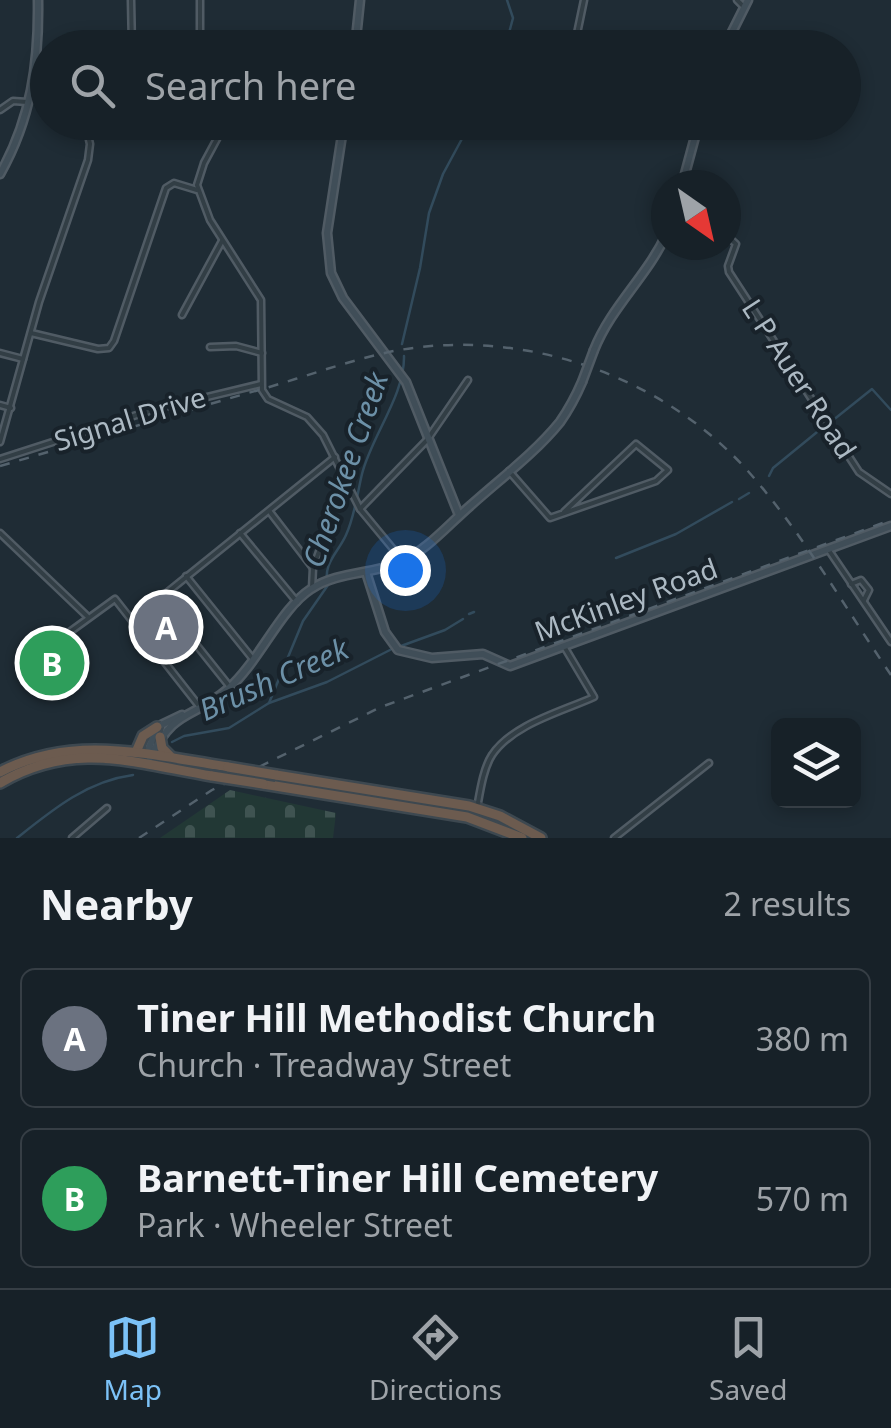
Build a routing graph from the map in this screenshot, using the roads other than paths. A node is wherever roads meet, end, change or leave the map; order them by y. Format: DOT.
graph roads {
  1 [pos="38,0"];
  2 [pos="131,0"];
  3 [pos="200,0"];
  4 [pos="360,0"];
  5 [pos="584,0"];
  6 [pos="737,0"];
  7 [pos="746,4"];
  8 [pos="38,30"];
  9 [pos="132,30"];
  10 [pos="200,30"];
  11 [pos="357,30"];
  12 [pos="578,30"];
  13 [pos="733,30"];
  14 [pos="30,103"];
  15 [pos="0,110"];
  16 [pos="89,140"];
  17 [pos="216,140"];
  18 [pos="342,140"];
  19 [pos="695,140"];
  20 [pos="686,170"];
  21 [pos="0,174"];
  22 [pos="198,190"];
  23 [pos="222,241"];
  24 [pos="652,260"];
  25 [pos="730,260"];
  26 [pos="182,316"];
  27 [pos="31,333"];
  28 [pos="210,347"];
  29 [pos="0,352"];
  30 [pos="262,353"];
  31 [pos="23,359"];
  32 [pos="468,380"];
  33 [pos="261,384"];
  34 [pos="0,405"];
  35 [pos="11,408"];
  36 [pos="428,440"];
  37 [pos="0,442"];
  38 [pos="336,456"];
  39 [pos="0,459"];
  40 [pos="509,471"];
  41 [pos="891,494"];
  42 [pos="358,506"];
  43 [pos="269,510"];
  44 [pos="564,512"];
  45 [pos="459,516"];
  46 [pos="891,526"];
  47 [pos="328,527"];
  48 [pos="0,532"];
  49 [pos="240,533"];
  50 [pos="828,549"];
  51 [pos="402,561"];
  52 [pos="313,568"];
  53 [pos="366,572"];
  54 [pos="186,576"];
  55 [pos="851,584"];
  56 [pos="312,588"];
  57 [pos="159,598"];
  58 [pos="863,600"];
  59 [pos="297,602"];
  60 [pos="87,616"];
  61 [pos="133,620"];
  62 [pos="60,638"];
  63 [pos="891,642"];
  64 [pos="564,647"];
  65 [pos="254,661"];
  66 [pos="230,686"];
  67 [pos="199,706"];
  68 [pos="159,732"];
  69 [pos="136,752"];
  70 [pos="172,757"];
  71 [pos="150,759"];
  72 [pos="708,764"];
  73 [pos="0,772"];
  74 [pos="0,784"];
  75 [pos="367,795"];
  76 [pos="106,808"];
  77 [pos="477,808"];
  78 [pos="72,838"];
  79 [pos="522,838"];
  80 [pos="540,838"];
  81 [pos="614,838"];
  1 -- 8 [label="street"];
  2 -- 9 [label="street"];
  3 -- 10 [label="street"];
  4 -- 11 [label="street"];
  5 -- 12 [label="street"];
  6 -- 7 [label="street"];
  7 -- 13 [label="street"];
  14 -- 15 [label="street"];
  14 -- 21 [label="street"];
  16 -- 27 [label="street"];
  17 -- 22 [label="street"];
  18 -- 36 [label="street"];
  19 -- 20 [label="street"];
  22 -- 23 [label="street"];
  22 -- 27 [label="street"];
  23 -- 26 [label="street"];
  23 -- 30 [label="street"];
  24 -- 40 [label="street, bridge"];
  25 -- 41 [label="street, L P Auer Road"];
  27 -- 31 [label="street"];
  28 -- 30 [label="street"];
  29 -- 31 [label="street"];
  30 -- 33 [label="street"];
  31 -- 35 [label="street"];
  32 -- 36 [label="street"];
  33 -- 38 [label="street"];
  33 -- 39 [label="street, Signal Drive"];
  34 -- 35 [label="street"];
  35 -- 37 [label="street"];
  36 -- 42 [label="street"];
  36 -- 45 [label="street"];
  38 -- 42 [label="street"];
  38 -- 43 [label="street"];
  40 -- 44 [label="street"];
  40 -- 45 [label="street"];
  42 -- 51 [label="street"];
  43 -- 49 [label="street"];
  43 -- 52 [label="street"];
  44 -- 44 [label="street"];
  45 -- 51 [label="street"];
  46 -- 50 [label="street, McKinley Road"];
  47 -- 52 [label="street"];
  48 -- 60 [label="street"];
  49 -- 54 [label="street"];
  49 -- 59 [label="street"];
  50 -- 55 [label="street"];
  50 -- 64 [label="street, McKinley Road"];
  51 -- 53 [label="street"];
  52 -- 56 [label="street"];
  53 -- 56 [label="street"];
  53 -- 64 [label="street, McKinley Road"];
  54 -- 57 [label="street"];
  54 -- 65 [label="street"];
  55 -- 58 [label="street"];
  55 -- 58 [label="street"];
  56 -- 59 [label="street"];
  57 -- 61 [label="street"];
  57 -- 66 [label="street"];
  58 -- 63 [label="street"];
  59 -- 65 [label="street"];
  60 -- 61 [label="street"];
  60 -- 62 [label="street"];
  61 -- 67 [label="street"];
  64 -- 77 [label="street"];
  65 -- 66 [label="street"];
  66 -- 67 [label="street"];
  67 -- 68 [label="street"];
  68 -- 69 [label="highway"];
  68 -- 70 [label="highway"];
  68 -- 71 [label="street"];
  69 -- 71 [label="highway"];
  69 -- 73 [label="highway"];
  70 -- 71 [label="highway"];
  70 -- 75 [label="highway, bridge"];
  71 -- 74 [label="highway"];
  71 -- 75 [label="highway, bridge"];
  72 -- 81 [label="street"];
  75 -- 77 [label="highway"];
  75 -- 79 [label="highway"];
  76 -- 78 [label="street"];
  77 -- 80 [label="highway"];
}
